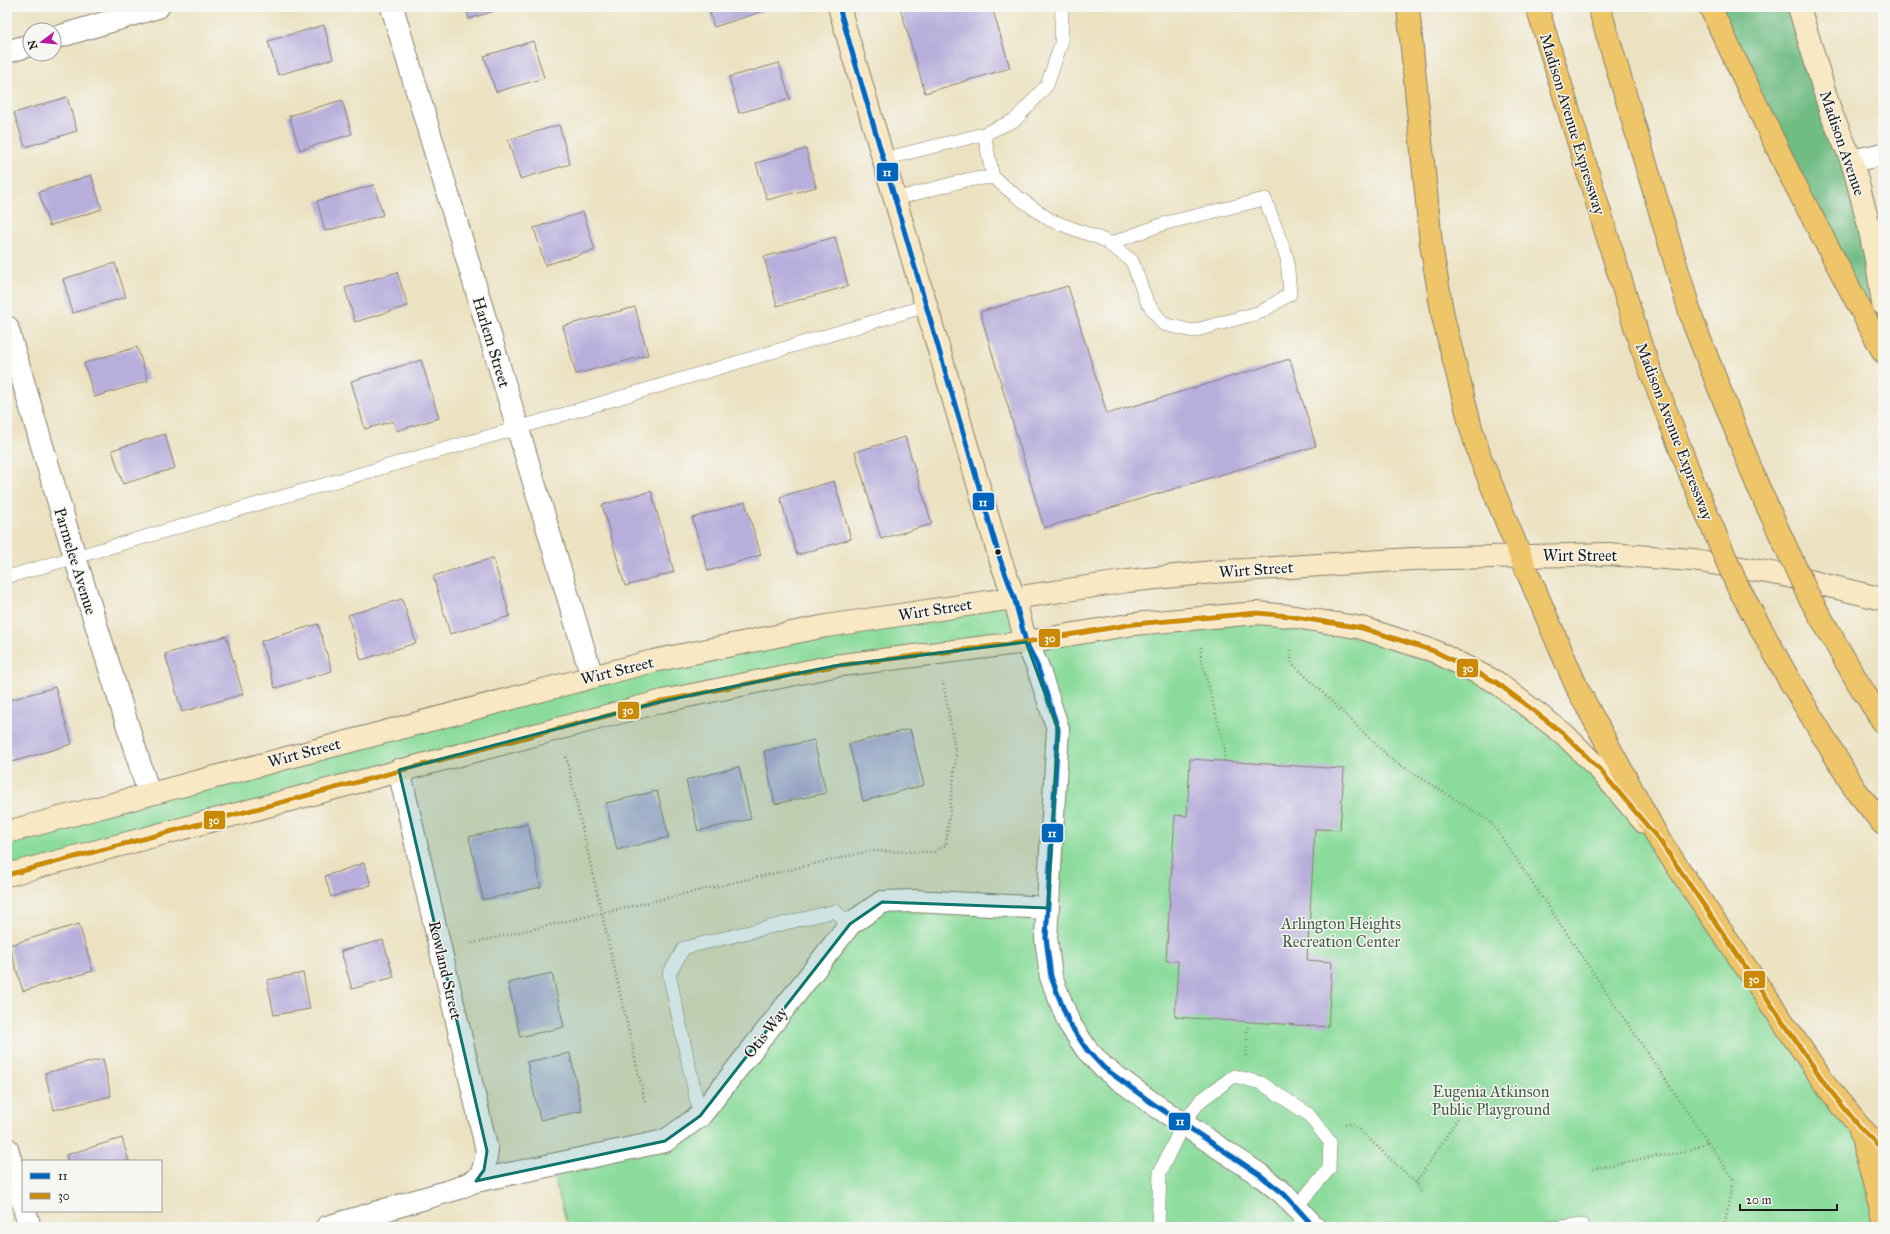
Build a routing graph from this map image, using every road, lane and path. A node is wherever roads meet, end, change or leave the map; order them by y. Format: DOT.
graph roads {
  1 [pos="158,7"];
  2 [pos="392,7"];
  3 [pos="839,7"];
  4 [pos="1062,7"];
  5 [pos="1408,7"];
  6 [pos="1537,7"];
  7 [pos="1599,7"];
  8 [pos="1710,7"];
  9 [pos="1799,7"];
  10 [pos="62,36"];
  11 [pos="22,47"];
  12 [pos="7,52"];
  13 [pos="984,134"];
  14 [pos="1883,154"];
  15 [pos="883,159"];
  16 [pos="1852,161"];
  17 [pos="993,177"];
  18 [pos="894,199"];
  19 [pos="1109,244"];
  20 [pos="1883,304"];
  21 [pos="926,306"];
  22 [pos="7,327"];
  23 [pos="1883,352"];
  24 [pos="518,428"];
  25 [pos="1520,555"];
  26 [pos="75,557"];
  27 [pos="7,577"];
  28 [pos="1014,597"];
  29 [pos="1883,599"];
  30 [pos="1026,642"];
  31 [pos="1201,646"];
  32 [pos="1291,650"];
  33 [pos="592,676"];
  34 [pos="943,680"];
  35 [pos="1883,722"];
  36 [pos="566,757"];
  37 [pos="1224,761"];
  38 [pos="399,770"];
  39 [pos="149,794"];
  40 [pos="1883,824"];
  41 [pos="7,832"];
  42 [pos="1660,841"];
  43 [pos="7,875"];
  44 [pos="1048,908"];
  45 [pos="602,913"];
  46 [pos="850,924"];
  47 [pos="467,944"];
  48 [pos="1248,1027"];
  49 [pos="1246,1062"];
  50 [pos="645,1102"];
  51 [pos="700,1116"];
  52 [pos="1458,1118"];
  53 [pos="1183,1124"];
  54 [pos="1342,1124"];
  55 [pos="1859,1126"];
  56 [pos="1709,1141"];
  57 [pos="7,1149"];
  58 [pos="1883,1150"];
  59 [pos="1594,1169"];
  60 [pos="480,1175"];
  61 [pos="1416,1183"];
  62 [pos="1422,1195"];
  63 [pos="22,1201"];
  64 [pos="1296,1207"];
  65 [pos="25,1212"];
  66 [pos="1883,1217"];
  67 [pos="1582,1224"];
  68 [pos="30,1227"];
  69 [pos="327,1227"];
  70 [pos="1158,1227"];
  71 [pos="1314,1227"];
  72 [pos="1564,1227"];
  73 [pos="1724,1227"];
  1 -- 10 [label="street"];
  2 -- 24 [label="street, Harlem Street"];
  3 -- 15 [label="main road"];
  4 -- 13 [label="lane"];
  5 -- 25 [label="main road"];
  6 -- 40 [label="main road, Madison Avenue Expressway, bridge"];
  7 -- 35 [label="main road, bridge"];
  8 -- 23 [label="main road"];
  9 -- 16 [label="main road, Madison Avenue"];
  11 -- 12 [label="street"];
  13 -- 15 [label="lane"];
  13 -- 17 [label="lane"];
  14 -- 16 [label="street"];
  15 -- 18 [label="main road"];
  16 -- 20 [label="main road, Madison Avenue"];
  17 -- 18 [label="lane"];
  17 -- 19 [label="lane"];
  18 -- 21 [label="main road"];
  19 -- 19 [label="lane"];
  21 -- 24 [label="lane"];
  21 -- 28 [label="main road"];
  22 -- 26 [label="street, Parmelee Avenue"];
  24 -- 26 [label="lane"];
  24 -- 33 [label="street, Harlem Street"];
  25 -- 28 [label="main road, Wirt Street"];
  25 -- 29 [label="main road, Wirt Street"];
  25 -- 42 [label="main road"];
  26 -- 27 [label="lane"];
  26 -- 39 [label="street, Parmelee Avenue"];
  28 -- 30 [label="main road"];
  28 -- 33 [label="main road, Wirt Street"];
  30 -- 38 [label="main road"];
  30 -- 42 [label="main road"];
  30 -- 44 [label="street"];
  31 -- 37 [label="path"];
  32 -- 56 [label="path"];
  33 -- 39 [label="main road, Wirt Street"];
  34 -- 45 [label="path"];
  36 -- 45 [label="path"];
  38 -- 43 [label="main road"];
  38 -- 60 [label="street, Rowland Street"];
  39 -- 41 [label="main road, Wirt Street"];
  42 -- 55 [label="main road"];
  44 -- 46 [label="street, Otis Way"];
  44 -- 53 [label="street"];
  45 -- 47 [label="path"];
  45 -- 50 [label="path"];
  46 -- 51 [label="street, Otis Way"];
  46 -- 51 [label="lane"];
  48 -- 49 [label="path"];
  51 -- 60 [label="street, Otis Way"];
  52 -- 61 [label="path"];
  53 -- 64 [label="street"];
  53 -- 64 [label="lane"];
  53 -- 70 [label="lane"];
  54 -- 61 [label="path"];
  55 -- 58 [label="main road"];
  55 -- 66 [label="main road"];
  56 -- 59 [label="path"];
  56 -- 73 [label="path"];
  57 -- 63 [label="street"];
  60 -- 69 [label="street, Otis Way"];
  61 -- 62 [label="path"];
  64 -- 71 [label="street"];
  65 -- 68 [label="street"];
  67 -- 72 [label="lane"];
}
